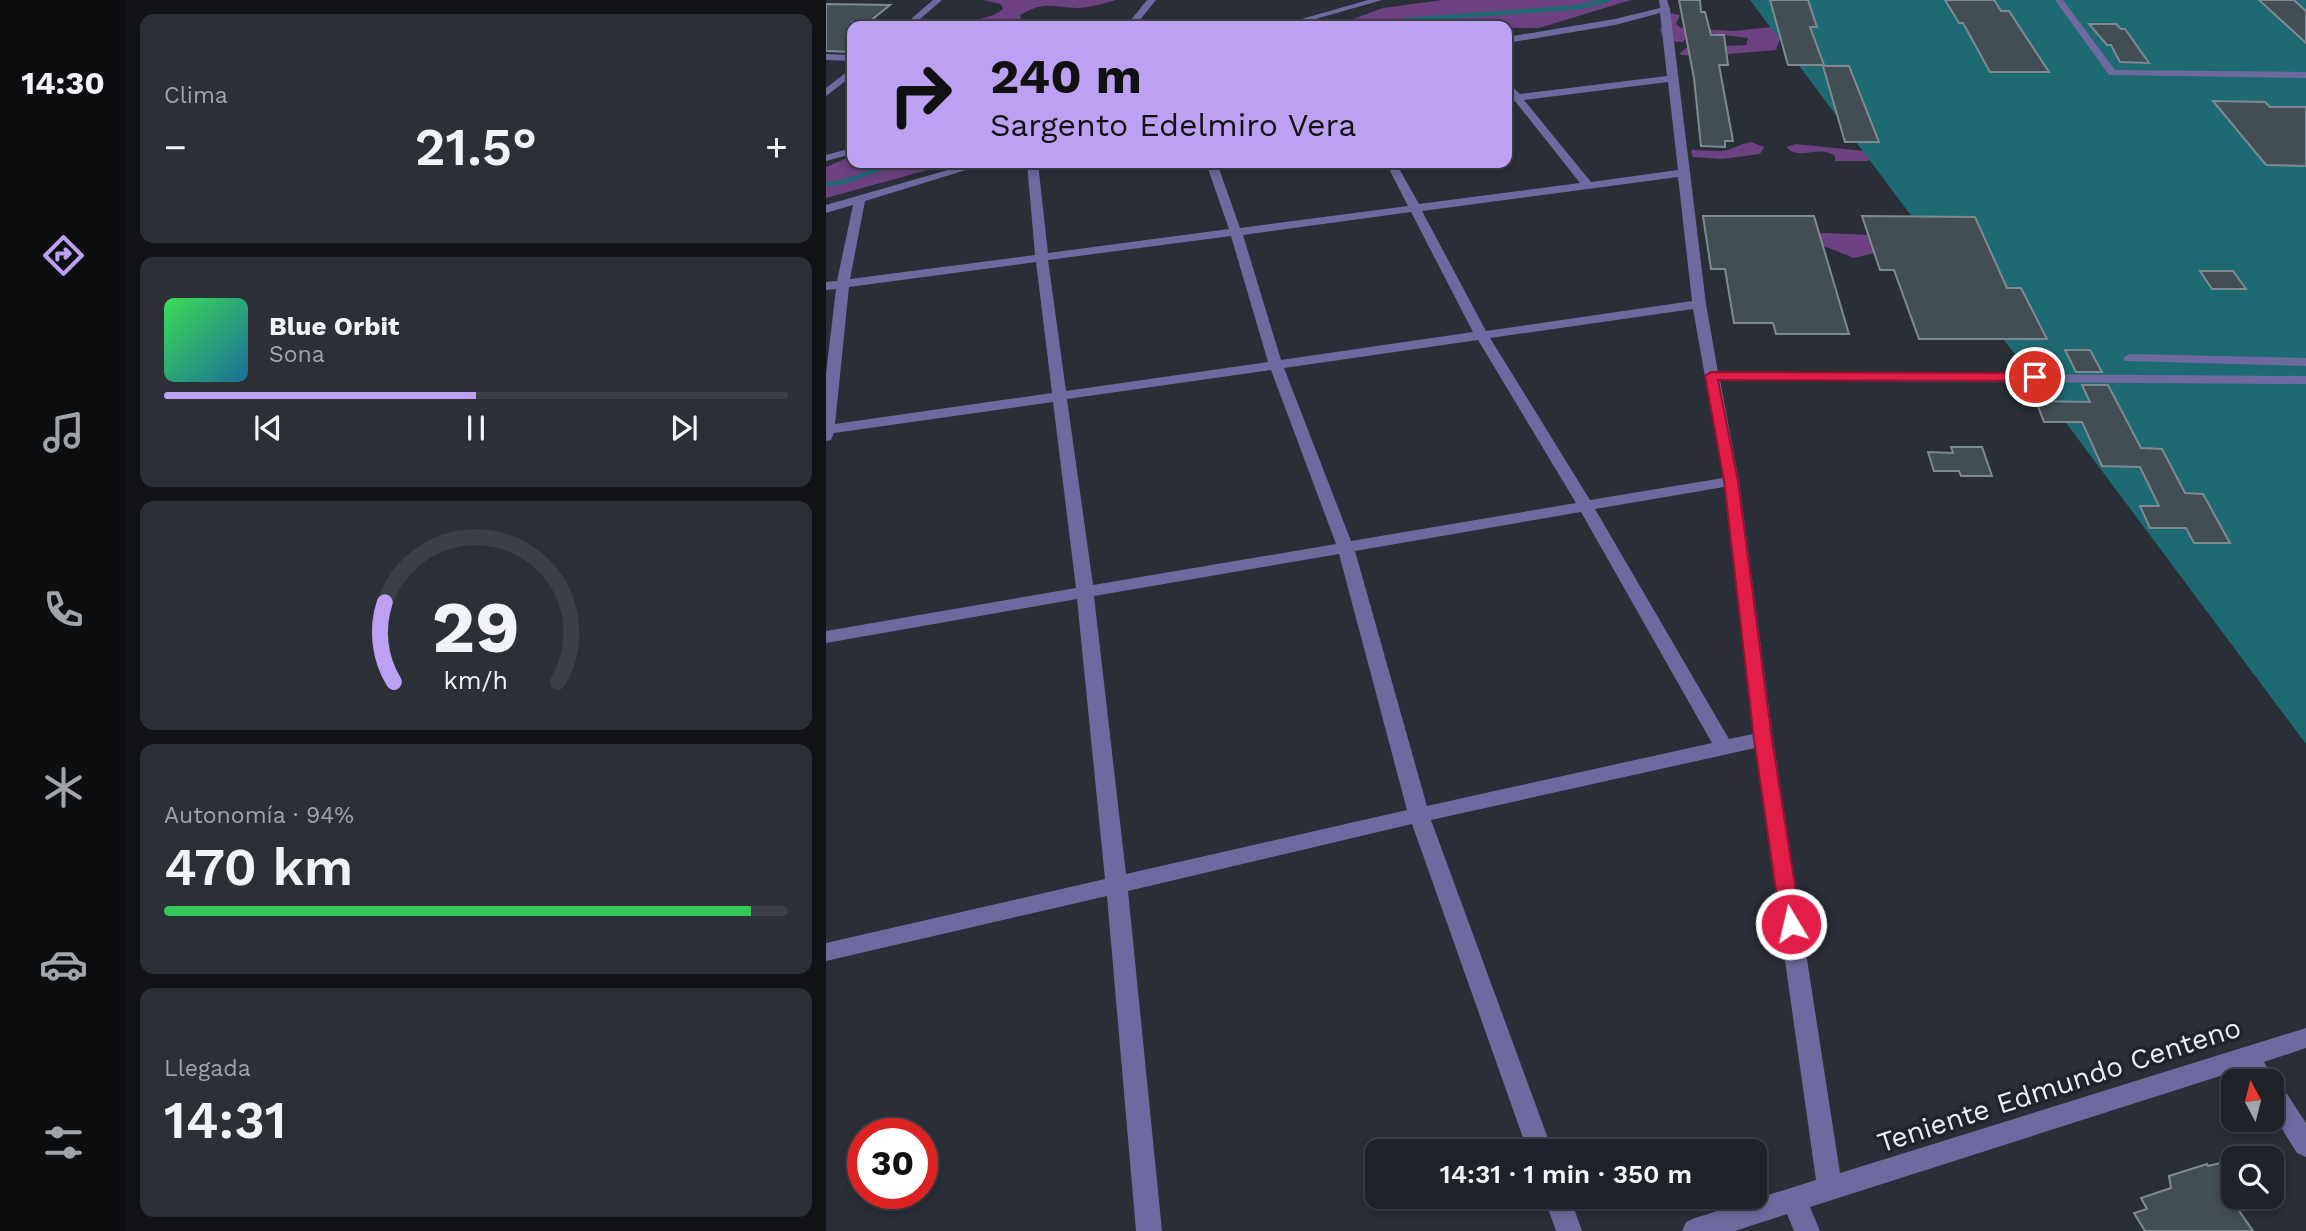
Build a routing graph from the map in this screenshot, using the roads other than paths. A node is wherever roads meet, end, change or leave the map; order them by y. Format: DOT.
graph roads {
  1 [pos="938,0"];
  2 [pos="1152,0"];
  3 [pos="1378,0"];
  4 [pos="2059,0"];
  5 [pos="1664,4"];
  6 [pos="913,21"];
  7 [pos="1134,21"];
  8 [pos="1300,21"];
  9 [pos="1512,39"];
  10 [pos="826,57"];
  11 [pos="847,58"];
  12 [pos="847,75"];
  13 [pos="2306,75"];
  14 [pos="1673,78"];
  15 [pos="826,93"];
  16 [pos="1512,99"];
  17 [pos="847,152"];
  18 [pos="826,158"];
  19 [pos="967,168"];
  20 [pos="1032,168"];
  21 [pos="1213,168"];
  22 [pos="1394,168"];
  23 [pos="1683,173"];
  24 [pos="1587,184"];
  25 [pos="860,199"];
  26 [pos="1415,207"];
  27 [pos="826,209"];
  28 [pos="1236,232"];
  29 [pos="1041,258"];
  30 [pos="843,284"];
  31 [pos="826,286"];
  32 [pos="1699,304"];
  33 [pos="1481,334"];
  34 [pos="2306,362"];
  35 [pos="1276,365"];
  36 [pos="1711,376"];
  37 [pos="2144,377"];
  38 [pos="2306,380"];
  39 [pos="1062,396"];
  40 [pos="826,430"];
  41 [pos="826,437"];
  42 [pos="1731,481"];
  43 [pos="1585,506"];
  44 [pos="1345,547"];
  45 [pos="1085,592"];
  46 [pos="826,637"];
  47 [pos="1763,739"];
  48 [pos="1723,746"];
  49 [pos="1419,815"];
  50 [pos="1117,885"];
  51 [pos="826,952"];
  52 [pos="2306,1038"];
  53 [pos="2247,1056"];
  54 [pos="2256,1069"];
  55 [pos="2284,1111"];
  56 [pos="1536,1139"];
  57 [pos="2306,1145"];
  58 [pos="1830,1189"];
  59 [pos="1795,1202"];
  60 [pos="1561,1209"];
  61 [pos="1149,1231"];
  62 [pos="1569,1231"];
  63 [pos="1695,1231"];
  64 [pos="1807,1231"];
  1 -- 6 [label="street"];
  2 -- 7 [label="street"];
  3 -- 8 [label="street"];
  4 -- 13 [label="street"];
  5 -- 9 [label="street"];
  5 -- 14 [label="street"];
  10 -- 11 [label="street"];
  12 -- 15 [label="street"];
  14 -- 16 [label="street"];
  14 -- 23 [label="street"];
  16 -- 24 [label="street"];
  17 -- 18 [label="street"];
  19 -- 25 [label="street"];
  20 -- 29 [label="street"];
  21 -- 28 [label="street"];
  22 -- 26 [label="street"];
  23 -- 24 [label="street"];
  23 -- 32 [label="street"];
  24 -- 26 [label="street"];
  25 -- 27 [label="street"];
  25 -- 30 [label="street"];
  26 -- 28 [label="street"];
  26 -- 33 [label="street"];
  28 -- 29 [label="street"];
  28 -- 35 [label="street"];
  29 -- 30 [label="street"];
  29 -- 39 [label="street"];
  30 -- 31 [label="street"];
  30 -- 40 [label="street"];
  32 -- 33 [label="street"];
  32 -- 36 [label="street"];
  33 -- 35 [label="street"];
  33 -- 43 [label="street"];
  34 -- 37 [label="street"];
  35 -- 39 [label="street"];
  35 -- 44 [label="street"];
  36 -- 37 [label="street"];
  36 -- 42 [label="street"];
  37 -- 38 [label="street"];
  39 -- 40 [label="street"];
  39 -- 45 [label="street"];
  40 -- 41 [label="street"];
  42 -- 43 [label="street"];
  42 -- 47 [label="street"];
  43 -- 44 [label="street"];
  43 -- 48 [label="street"];
  44 -- 45 [label="street"];
  44 -- 49 [label="street"];
  45 -- 46 [label="street"];
  45 -- 50 [label="street"];
  47 -- 48 [label="street"];
  47 -- 58 [label="street"];
  48 -- 49 [label="street"];
  49 -- 50 [label="street"];
  49 -- 56 [label="street"];
  50 -- 51 [label="street"];
  50 -- 61 [label="street"];
  52 -- 53 [label="street, Teniente Edmundo Centeno"];
  53 -- 54 [label="street"];
  53 -- 58 [label="street, Teniente Edmundo Centeno"];
  55 -- 57 [label="street"];
  58 -- 59 [label="street, Teniente Edmundo Centeno"];
  59 -- 63 [label="street, Teniente Edmundo Centeno"];
  59 -- 64 [label="street"];
  60 -- 62 [label="street"];
}
